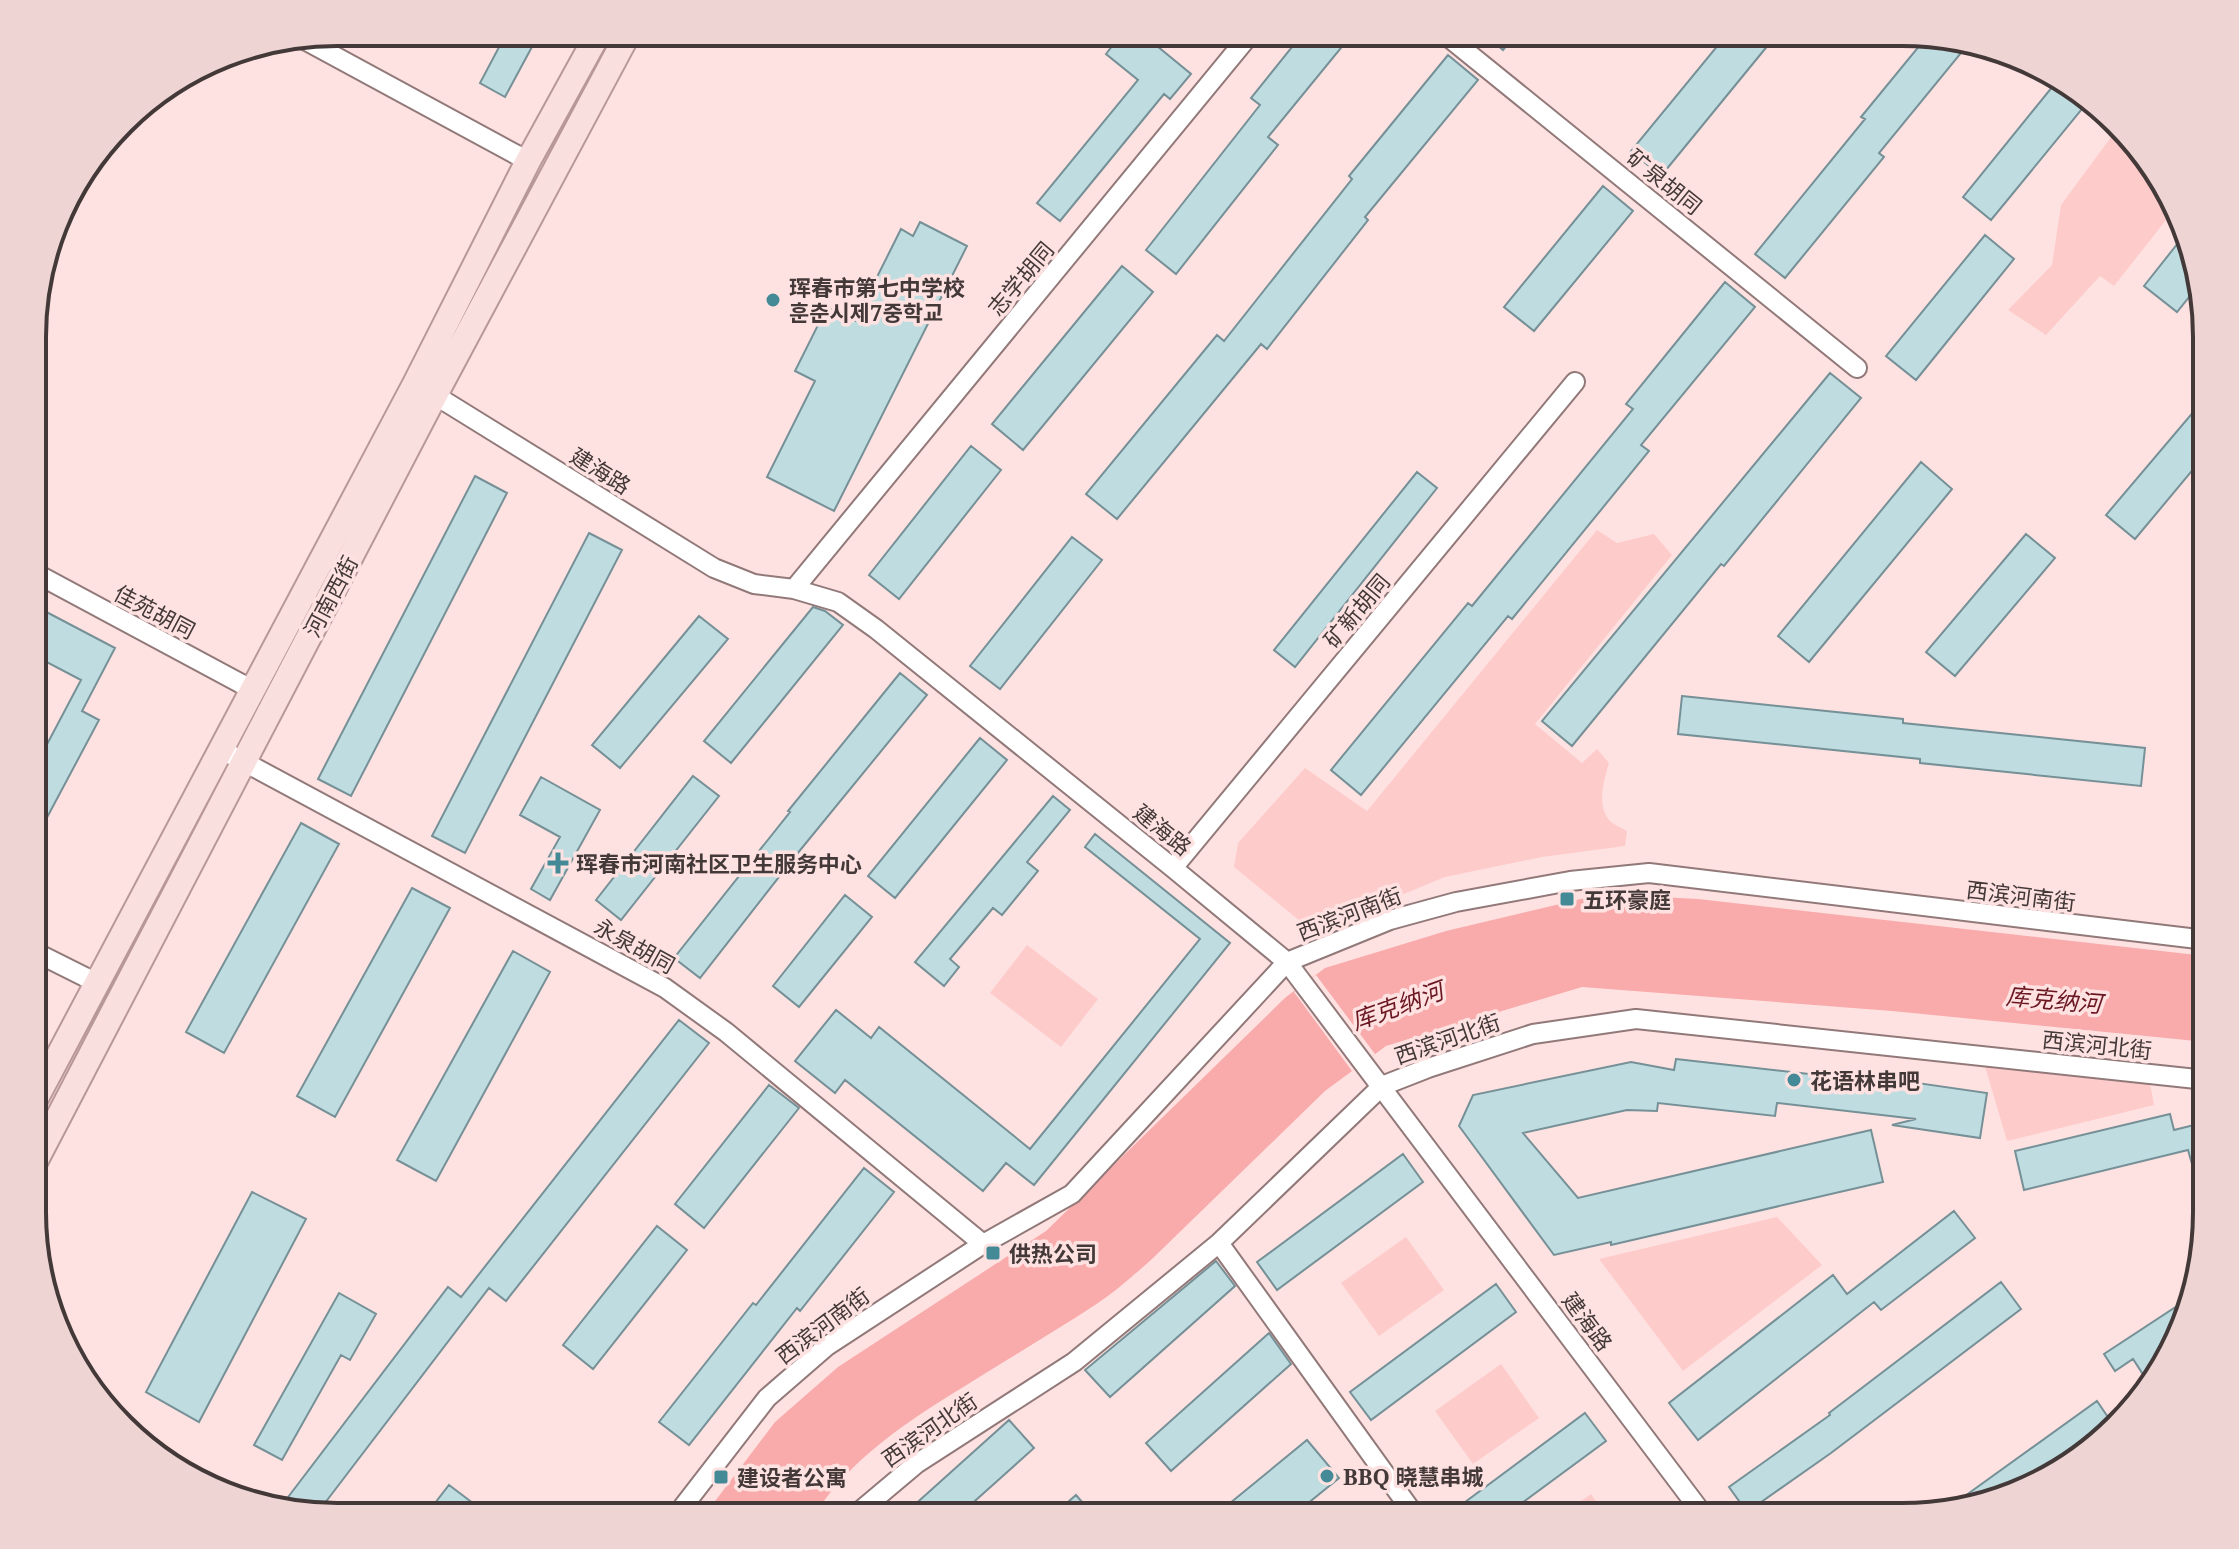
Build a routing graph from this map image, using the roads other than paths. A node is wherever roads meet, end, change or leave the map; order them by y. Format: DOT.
graph roads {
  1 [pos="591,46"];
  2 [pos="621,46"];
  3 [pos="1240,46"];
  4 [pos="1459,46"];
  5 [pos="318,47"];
  6 [pos="528,161"];
  7 [pos="1857,368"];
  8 [pos="1575,382"];
  9 [pos="425,390"];
  10 [pos="46,579"];
  11 [pos="794,589"];
  12 [pos="253,690"];
  13 [pos="222,750"];
  14 [pos="244,761"];
  15 [pos="1173,868"];
  16 [pos="2193,938"];
  17 [pos="46,958"];
  18 [pos="1287,962"];
  19 [pos="97,983"];
  20 [pos="46,1079"];
  21 [pos="2193,1079"];
  22 [pos="1377,1080"];
  23 [pos="46,1141"];
  24 [pos="1219,1243"];
  25 [pos="983,1244"];
  26 [pos="686,1503"];
  27 [pos="870,1503"];
  28 [pos="1406,1503"];
  29 [pos="1694,1503"];
  1 -- 6 [label="main road, 河南西街"];
  2 -- 9 [label="main road, 河南西街"];
  3 -- 11 [label="street, 志学胡同"];
  4 -- 7 [label="street, 矿泉胡同"];
  5 -- 6 [label="street"];
  6 -- 9 [label="main road, 河南西街"];
  8 -- 15 [label="street, 矿新胡同"];
  9 -- 11 [label="street, 建海路"];
  9 -- 12 [label="main road, 河南西街"];
  9 -- 14 [label="main road, 河南西街"];
  10 -- 12 [label="street, 佳苑胡同"];
  11 -- 15 [label="street, 建海路"];
  12 -- 13 [label="main road, 河南西街"];
  13 -- 14 [label="street, 永泉胡同"];
  13 -- 19 [label="main road, 河南西街"];
  14 -- 23 [label="main road, 河南西街"];
  14 -- 25 [label="street, 永泉胡同"];
  15 -- 18 [label="street, 建海路"];
  16 -- 18 [label="street, 西滨河南街"];
  17 -- 19 [label="street"];
  18 -- 22 [label="street, 建海路"];
  18 -- 25 [label="street, 西滨河南街"];
  19 -- 20 [label="main road, 河南西街"];
  21 -- 22 [label="street, 西滨河北街"];
  22 -- 24 [label="street, 西滨河北街"];
  22 -- 29 [label="street, 建海路"];
  24 -- 27 [label="street, 西滨河北街"];
  24 -- 28 [label="street"];
  25 -- 26 [label="street, 西滨河南街"];
}
